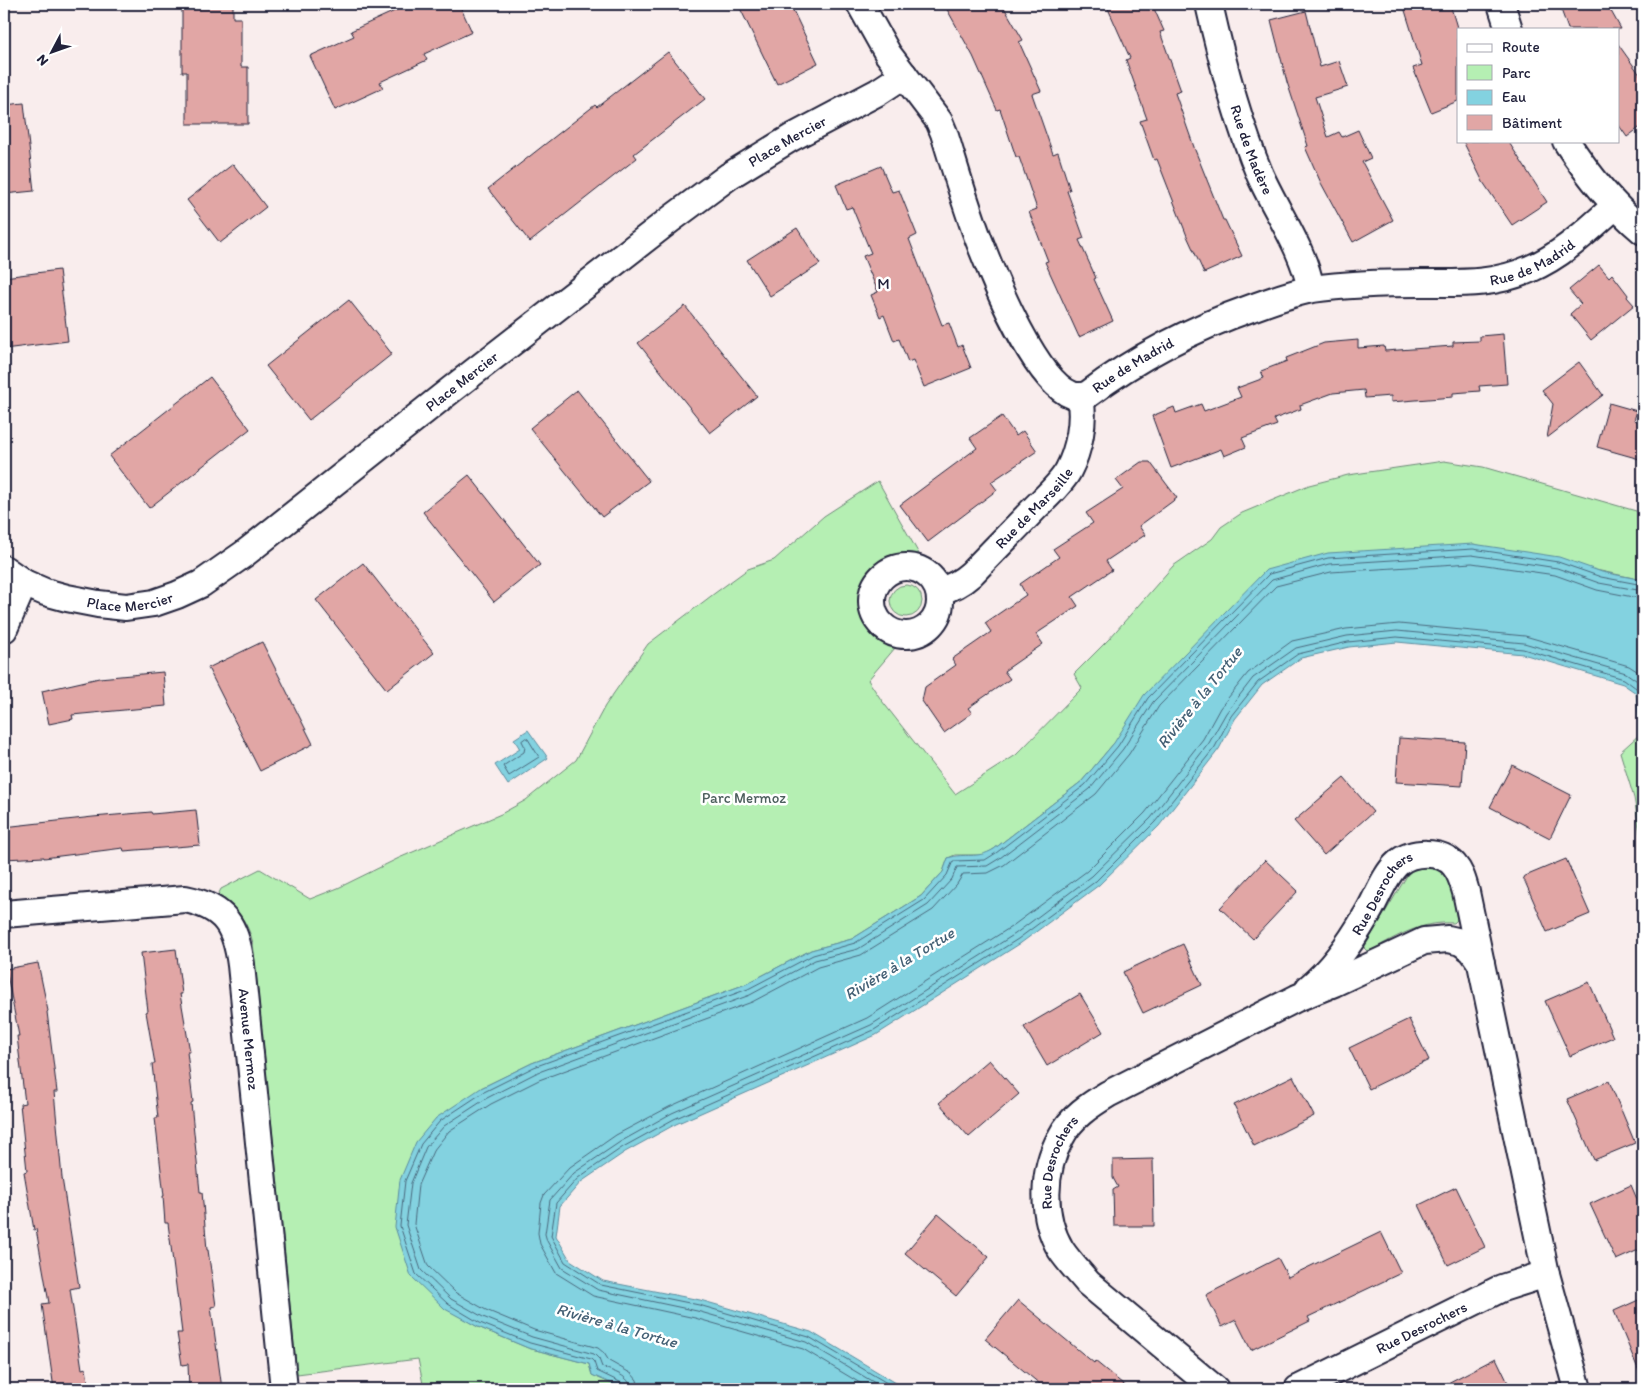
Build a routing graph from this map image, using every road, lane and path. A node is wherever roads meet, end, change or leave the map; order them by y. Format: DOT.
graph roads {
  1 [pos="860,4"];
  2 [pos="1208,4"];
  3 [pos="1501,4"];
  4 [pos="1509,28"];
  5 [pos="904,75"];
  6 [pos="1567,142"];
  7 [pos="1615,206"];
  8 [pos="1643,231"];
  9 [pos="1311,290"];
  10 [pos="1080,397"];
  11 [pos="14,576"];
  12 [pos="939,591"];
  13 [pos="4,629"];
  14 [pos="4,914"];
  15 [pos="1482,962"];
  16 [pos="1297,998"];
  17 [pos="1546,1274"];
  18 [pos="284,1389"];
  19 [pos="1215,1389"];
  20 [pos="1298,1389"];
  21 [pos="1578,1389"];
  1 -- 5 [label="street, Rue de Madrid"];
  2 -- 9 [label="street, Rue de Madère"];
  3 -- 4 [label="street"];
  5 -- 10 [label="street, Rue de Madrid"];
  5 -- 11 [label="street, Place Mercier"];
  6 -- 7 [label="street"];
  7 -- 8 [label="street"];
  7 -- 9 [label="street, Rue de Madrid"];
  9 -- 10 [label="street, Rue de Madrid"];
  10 -- 12 [label="street, Rue de Marseille"];
  11 -- 13 [label="street"];
  14 -- 18 [label="street, Avenue Mermoz"];
  15 -- 16 [label="street, Rue Desrochers"];
  15 -- 16 [label="street, Rue Desrochers"];
  15 -- 17 [label="street, Rue Desrochers"];
  16 -- 19 [label="street, Rue Desrochers"];
  17 -- 20 [label="street, Rue Desrochers"];
  17 -- 21 [label="street, Rue Desrochers"];
}
